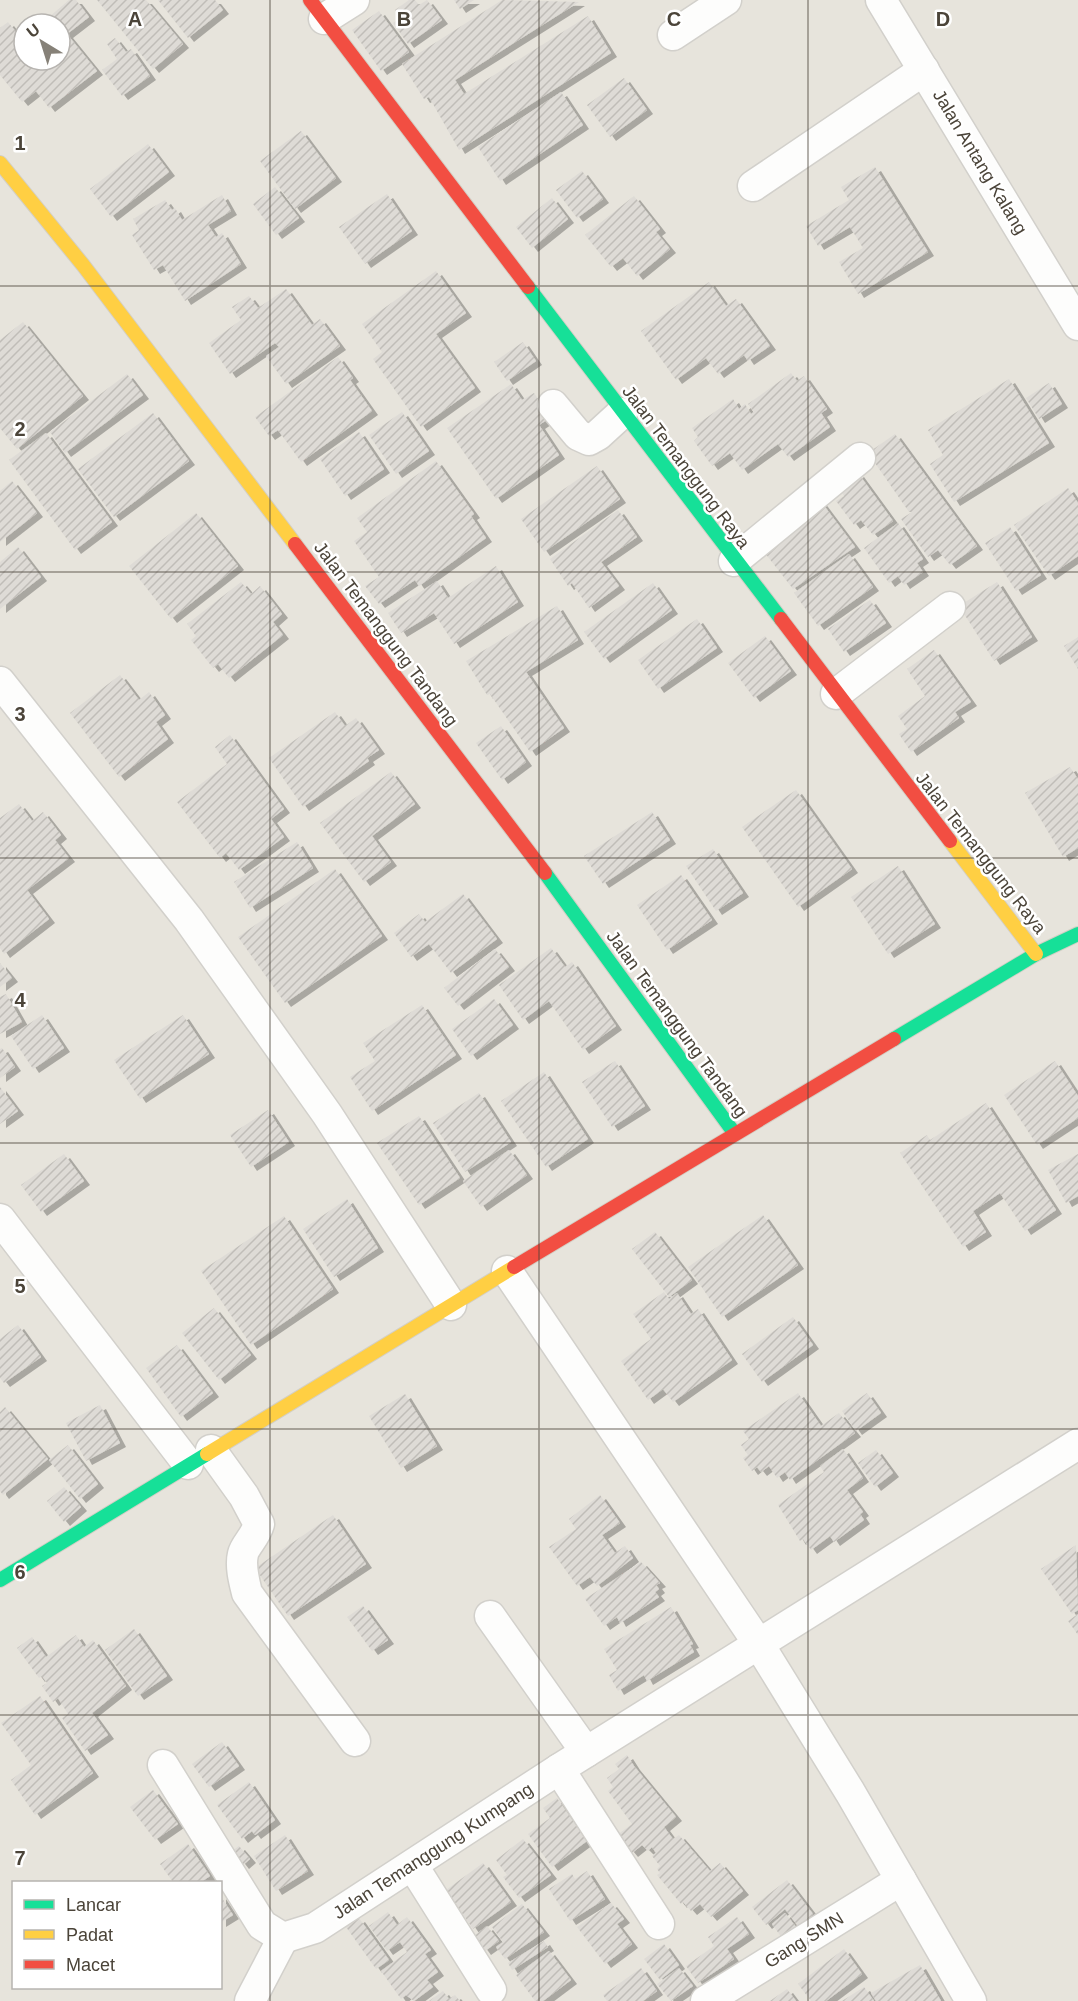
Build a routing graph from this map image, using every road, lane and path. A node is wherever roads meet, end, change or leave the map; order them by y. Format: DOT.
graph roads {
  1 [pos="354,0"];
  2 [pos="726,0"];
  3 [pos="882,0"];
  4 [pos="317,9"];
  5 [pos="673,35"];
  6 [pos="924,69"];
  7 [pos="0,163"];
  8 [pos="753,186"];
  9 [pos="1078,326"];
  10 [pos="553,405"];
  11 [pos="622,413"];
  12 [pos="860,458"];
  13 [pos="734,561"];
  14 [pos="950,607"];
  15 [pos="0,682"];
  16 [pos="836,694"];
  17 [pos="1078,934"];
  18 [pos="1036,954"];
  19 [pos="735,1134"];
  20 [pos="0,1219"];
  21 [pos="507,1270"];
  22 [pos="451,1305"];
  23 [pos="1078,1444"];
  24 [pos="200,1457"];
  25 [pos="0,1581"];
  26 [pos="490,1616"];
  27 [pos="758,1643"];
  28 [pos="355,1742"];
  29 [pos="586,1752"];
  30 [pos="163,1765"];
  31 [pos="559,1768"];
  32 [pos="413,1866"];
  33 [pos="901,1880"];
  34 [pos="659,1924"];
  35 [pos="283,1938"];
  36 [pos="490,1990"];
  37 [pos="250,2001"];
  38 [pos="706,2001"];
  39 [pos="971,2001"];
  1 -- 4 [label="street"];
  2 -- 5 [label="street"];
  3 -- 6 [label="street, Jalan Antang Kalang"];
  4 -- 11 [label="street, Jalan Temanggung Raya"];
  6 -- 8 [label="street"];
  6 -- 9 [label="street, Jalan Antang Kalang"];
  7 -- 19 [label="street, Jalan Temanggung Tandang"];
  10 -- 11 [label="street"];
  11 -- 13 [label="street, Jalan Temanggung Raya"];
  12 -- 13 [label="street"];
  13 -- 16 [label="street, Jalan Temanggung Raya"];
  14 -- 16 [label="street"];
  15 -- 22 [label="street"];
  16 -- 18 [label="street, Jalan Temanggung Raya"];
  17 -- 18 [label="street"];
  18 -- 19 [label="street"];
  19 -- 21 [label="street"];
  20 -- 24 [label="street"];
  21 -- 22 [label="street"];
  21 -- 27 [label="street"];
  22 -- 24 [label="street"];
  23 -- 27 [label="street, Jalan Temanggung Kumpang"];
  24 -- 25 [label="street"];
  24 -- 28 [label="street"];
  26 -- 29 [label="street"];
  27 -- 29 [label="street, Jalan Temanggung Kumpang"];
  27 -- 33 [label="street"];
  29 -- 31 [label="street, Jalan Temanggung Kumpang"];
  30 -- 35 [label="street"];
  31 -- 32 [label="street, Jalan Temanggung Kumpang"];
  31 -- 34 [label="street"];
  32 -- 35 [label="street, Jalan Temanggung Kumpang"];
  32 -- 36 [label="street"];
  33 -- 38 [label="street, Gang SMN"];
  33 -- 39 [label="street"];
  35 -- 37 [label="street"];
}
